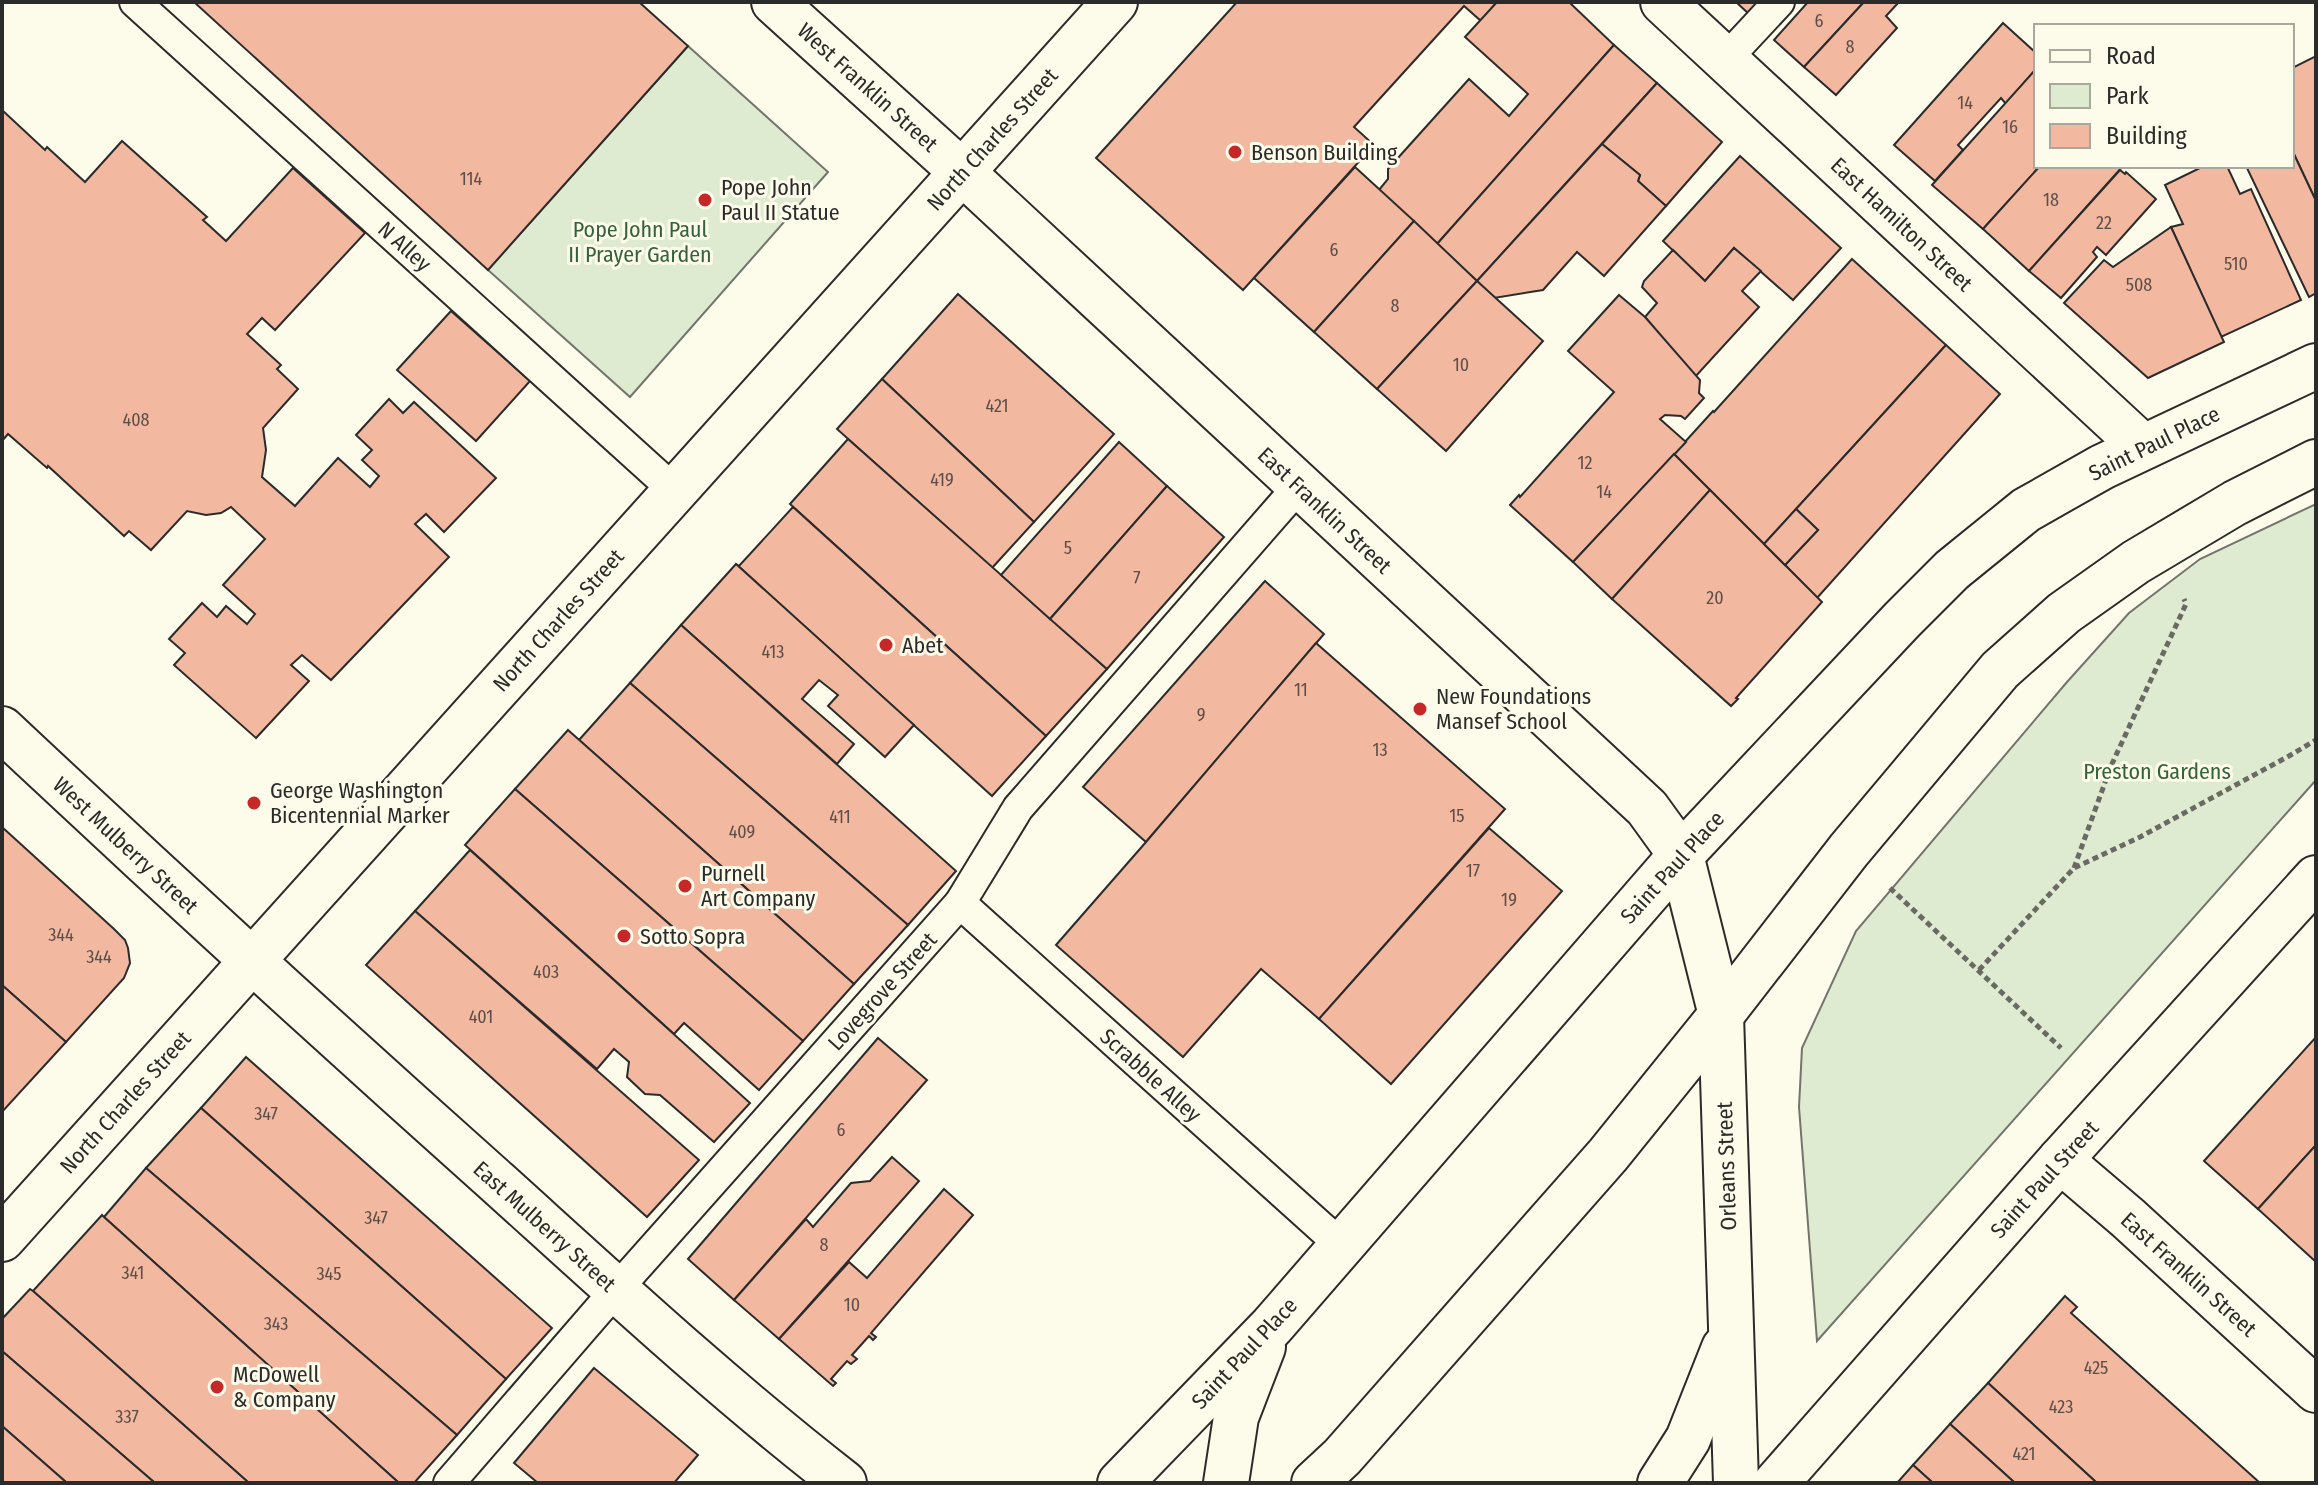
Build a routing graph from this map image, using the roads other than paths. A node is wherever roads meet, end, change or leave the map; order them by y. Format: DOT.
graph roads {
  1 [pos="135,2"];
  2 [pos="774,2"];
  3 [pos="1115,2"];
  4 [pos="1663,2"];
  5 [pos="1779,2"];
  6 [pos="1725,60"];
  7 [pos="962,172"];
  8 [pos="2316,366"];
  9 [pos="2142,446"];
  10 [pos="2316,462"];
  11 [pos="1299,486"];
  12 [pos="675,491"];
  13 [pos="2,729"];
  14 [pos="1681,855"];
  15 [pos="2316,878"];
  16 [pos="960,903"];
  17 [pos="251,962"];
  18 [pos="1721,1015"];
  19 [pos="2060,1160"];
  20 [pos="2,1239"];
  21 [pos="1342,1246"];
  22 [pos="616,1290"];
  23 [pos="1272,1326"];
  24 [pos="1731,1330"];
  25 [pos="2316,1390"];
  26 [pos="449,1483"];
  27 [pos="844,1483"];
  28 [pos="1120,1483"];
  29 [pos="1226,1483"];
  30 [pos="1314,1483"];
  31 [pos="1660,1483"];
  32 [pos="1736,1483"];
  33 [pos="1776,1483"];
  1 -- 12 [label="lane, N Alley"];
  2 -- 7 [label="main road, West Franklin Street"];
  3 -- 7 [label="main road, North Charles Street"];
  4 -- 6 [label="main road, East Hamilton Street"];
  5 -- 6 [label="lane"];
  6 -- 9 [label="main road, East Hamilton Street"];
  7 -- 11 [label="main road, East Franklin Street"];
  7 -- 12 [label="main road, North Charles Street"];
  8 -- 9 [label="main road, Saint Paul Place"];
  9 -- 14 [label="main road, Saint Paul Place"];
  10 -- 18 [label="main road"];
  11 -- 14 [label="main road, East Franklin Street"];
  11 -- 16 [label="lane, Lovegrove Street"];
  12 -- 17 [label="main road, North Charles Street"];
  13 -- 17 [label="main road, West Mulberry Street"];
  14 -- 18 [label="main road, Orleans Street"];
  14 -- 21 [label="main road, Saint Paul Place"];
  15 -- 19 [label="main road, Saint Paul Street"];
  16 -- 21 [label="lane, Scrabble Alley"];
  16 -- 22 [label="lane, Lovegrove Street"];
  17 -- 20 [label="main road, North Charles Street"];
  17 -- 22 [label="main road, East Mulberry Street"];
  18 -- 24 [label="main road, Orleans Street"];
  18 -- 30 [label="main road"];
  19 -- 25 [label="main road, East Franklin Street"];
  19 -- 33 [label="main road, Saint Paul Street"];
  21 -- 23 [label="main road, Saint Paul Place"];
  22 -- 26 [label="lane, Lovegrove Street"];
  22 -- 27 [label="main road, East Mulberry Street"];
  23 -- 28 [label="main road, Saint Paul Place"];
  23 -- 29 [label="main road"];
  24 -- 31 [label="main road"];
  24 -- 32 [label="main road, Orleans Street"];
}
